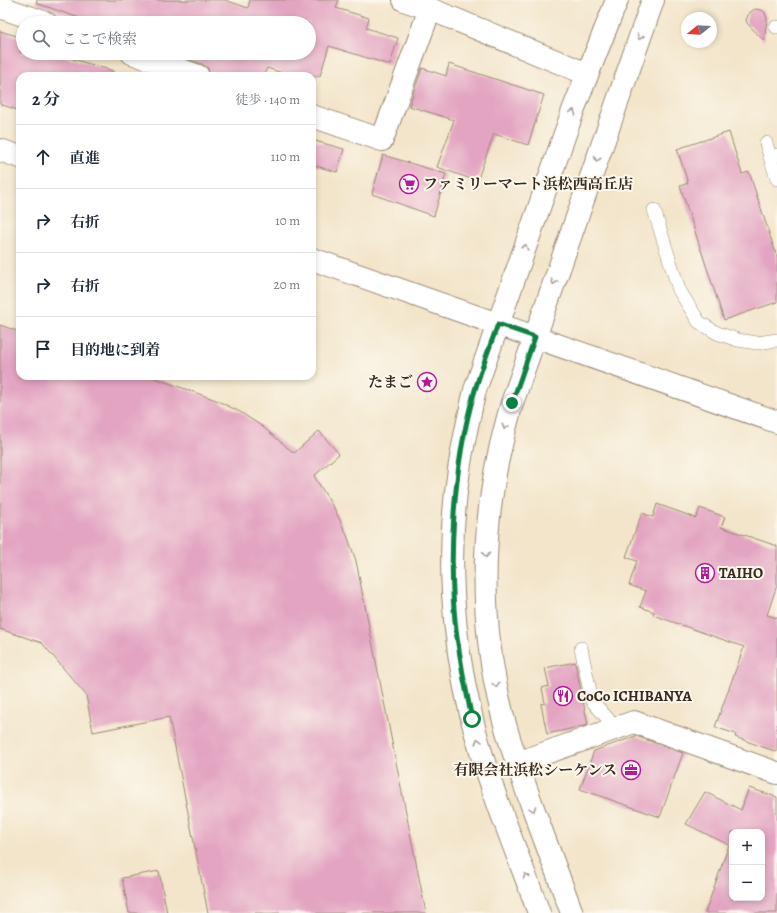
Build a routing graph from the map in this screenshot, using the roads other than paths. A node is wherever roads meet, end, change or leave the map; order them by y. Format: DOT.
graph roads {
  1 [pos="404,0"];
  2 [pos="617,0"];
  3 [pos="653,0"];
  4 [pos="0,7"];
  5 [pos="430,9"];
  6 [pos="26,16"];
  7 [pos="152,60"];
  8 [pos="187,72"];
  9 [pos="587,74"];
  10 [pos="316,117"];
  11 [pos="766,143"];
  12 [pos="0,150"];
  13 [pos="16,156"];
  14 [pos="774,156"];
  15 [pos="777,179"];
  16 [pos="654,210"];
  17 [pos="316,260"];
  18 [pos="498,324"];
  19 [pos="535,337"];
  20 [pos="777,340"];
  21 [pos="777,422"];
  22 [pos="581,648"];
  23 [pos="608,719"];
  24 [pos="517,763"];
  25 [pos="777,773"];
  26 [pos="540,913"];
  27 [pos="572,913"];
  1 -- 5 [label="street"];
  2 -- 9 [label="street"];
  3 -- 19 [label="street, one-way"];
  4 -- 6 [label="street"];
  5 -- 9 [label="street"];
  5 -- 10 [label="street"];
  7 -- 8 [label="street"];
  18 -- 9 [label="street, one-way"];
  11 -- 14 [label="lane"];
  12 -- 13 [label="street"];
  14 -- 15 [label="lane"];
  16 -- 20 [label="lane"];
  17 -- 18 [label="street"];
  18 -- 19 [label="street"];
  26 -- 18 [label="street, one-way"];
  19 -- 21 [label="street"];
  19 -- 24 [label="street, one-way"];
  22 -- 23 [label="lane"];
  24 -- 25 [label="street"];
  24 -- 27 [label="street, one-way"];
}
